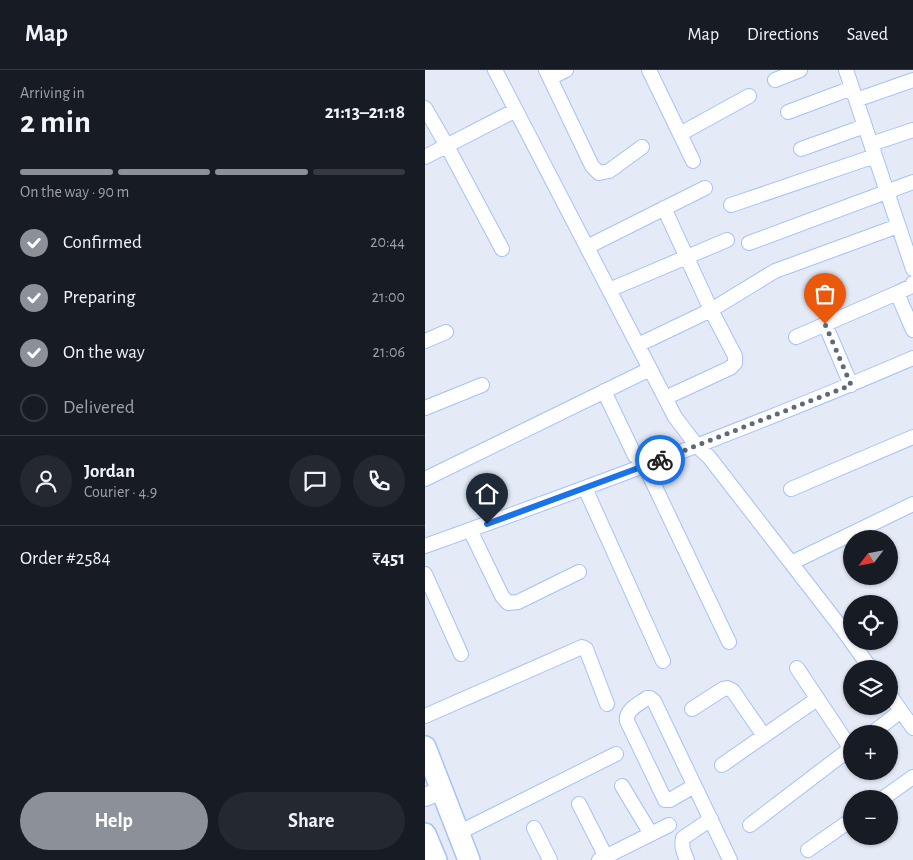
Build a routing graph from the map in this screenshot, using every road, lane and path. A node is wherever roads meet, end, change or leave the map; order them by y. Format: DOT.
graph roads {
  1 [pos="495,70"];
  2 [pos="566,70"];
  3 [pos="800,70"];
  4 [pos="846,70"];
  5 [pos="652,71"];
  6 [pos="548,74"];
  7 [pos="775,80"];
  8 [pos="913,80"];
  9 [pos="854,94"];
  10 [pos="749,96"];
  11 [pos="425,108"];
  12 [pos="516,110"];
  13 [pos="788,112"];
  14 [pos="865,126"];
  15 [pos="913,130"];
  16 [pos="680,134"];
  17 [pos="447,146"];
  18 [pos="642,147"];
  19 [pos="801,149"];
  20 [pos="873,150"];
  21 [pos="425,158"];
  22 [pos="693,160"];
  23 [pos="913,182"];
  24 [pos="705,188"];
  25 [pos="887,191"];
  26 [pos="731,205"];
  27 [pos="665,208"];
  28 [pos="898,226"];
  29 [pos="727,240"];
  30 [pos="908,240"];
  31 [pos="749,243"];
  32 [pos="587,246"];
  33 [pos="502,249"];
  34 [pos="687,257"];
  35 [pos="913,269"];
  36 [pos="913,283"];
  37 [pos="609,290"];
  38 [pos="897,293"];
  39 [pos="711,310"];
  40 [pos="825,324"];
  41 [pos="913,330"];
  42 [pos="446,332"];
  43 [pos="796,337"];
  44 [pos="425,341"];
  45 [pos="638,345"];
  46 [pos="913,358"];
  47 [pos="650,369"];
  48 [pos="483,385"];
  49 [pos="851,385"];
  50 [pos="604,391"];
  51 [pos="665,398"];
  52 [pos="425,408"];
  53 [pos="913,437"];
  54 [pos="697,446"];
  55 [pos="640,461"];
  56 [pos="425,479"];
  57 [pos="585,488"];
  58 [pos="791,489"];
  59 [pos="913,504"];
  60 [pos="470,530"];
  61 [pos="425,546"];
  62 [pos="791,563"];
  63 [pos="579,572"];
  64 [pos="425,574"];
  65 [pos="729,642"];
  66 [pos="461,654"];
  67 [pos="864,660"];
  68 [pos="663,661"];
  69 [pos="797,668"];
  70 [pos="817,699"];
  71 [pos="607,704"];
  72 [pos="898,707"];
  73 [pos="692,709"];
  74 [pos="901,711"];
  75 [pos="425,716"];
  76 [pos="883,725"];
  77 [pos="913,728"];
  78 [pos="764,736"];
  79 [pos="843,737"];
  80 [pos="425,747"];
  81 [pos="616,754"];
  82 [pos="843,755"];
  83 [pos="722,765"];
  84 [pos="913,777"];
  85 [pos="432,785"];
  86 [pos="623,786"];
  87 [pos="695,786"];
  88 [pos="895,790"];
  89 [pos="579,804"];
  90 [pos="711,820"];
  91 [pos="750,824"];
  92 [pos="669,825"];
  93 [pos="843,826"];
  94 [pos="534,828"];
  95 [pos="457,833"];
  96 [pos="425,834"];
  97 [pos="651,834"];
  98 [pos="808,850"];
  99 [pos="602,858"];
  100 [pos="436,860"];
  101 [pos="469,860"];
  102 [pos="550,860"];
  103 [pos="687,860"];
  104 [pos="730,860"];
  1 -- 12 [label="street"];
  2 -- 6 [label="street"];
  3 -- 7 [label="street"];
  4 -- 9 [label="street"];
  5 -- 16 [label="street"];
  6 -- 18 [label="street"];
  8 -- 9 [label="street"];
  9 -- 13 [label="street"];
  9 -- 14 [label="street"];
  10 -- 16 [label="street"];
  11 -- 17 [label="street"];
  12 -- 17 [label="street"];
  12 -- 32 [label="street"];
  14 -- 19 [label="street"];
  14 -- 20 [label="street"];
  15 -- 20 [label="street"];
  16 -- 22 [label="street"];
  17 -- 21 [label="street"];
  17 -- 33 [label="street"];
  20 -- 25 [label="street"];
  20 -- 26 [label="street"];
  23 -- 25 [label="street"];
  24 -- 27 [label="street"];
  25 -- 28 [label="street"];
  25 -- 31 [label="street"];
  27 -- 32 [label="street"];
  27 -- 34 [label="street"];
  28 -- 30 [label="street"];
  28 -- 39 [label="street"];
  29 -- 34 [label="street"];
  30 -- 35 [label="street"];
  32 -- 37 [label="street"];
  34 -- 37 [label="street"];
  34 -- 39 [label="street"];
  36 -- 38 [label="street"];
  37 -- 45 [label="street"];
  38 -- 40 [label="street"];
  38 -- 41 [label="street"];
  39 -- 45 [label="street"];
  39 -- 51 [label="street"];
  40 -- 43 [label="street"];
  40 -- 49 [label="street"];
  42 -- 44 [label="street"];
  45 -- 47 [label="street"];
  46 -- 49 [label="street"];
  47 -- 50 [label="street"];
  47 -- 51 [label="street"];
  48 -- 52 [label="street"];
  49 -- 54 [label="street"];
  50 -- 55 [label="street"];
  50 -- 56 [label="street"];
  51 -- 54 [label="street"];
  53 -- 58 [label="street"];
  54 -- 55 [label="street"];
  54 -- 62 [label="street"];
  55 -- 57 [label="street"];
  55 -- 65 [label="street"];
  57 -- 60 [label="street"];
  57 -- 68 [label="street"];
  59 -- 62 [label="street"];
  60 -- 61 [label="street"];
  60 -- 63 [label="street"];
  62 -- 67 [label="street"];
  64 -- 66 [label="street"];
  69 -- 70 [label="street"];
  70 -- 78 [label="street"];
  70 -- 79 [label="street"];
  71 -- 75 [label="street"];
  72 -- 74 [label="street"];
  73 -- 78 [label="street"];
  74 -- 76 [label="street"];
  74 -- 77 [label="street"];
  78 -- 83 [label="street"];
  80 -- 85 [label="main road"];
  81 -- 95 [label="street"];
  82 -- 91 [label="street"];
  84 -- 88 [label="street"];
  85 -- 95 [label="main road"];
  86 -- 97 [label="street"];
  87 -- 87 [label="street"];
  87 -- 90 [label="street"];
  89 -- 99 [label="street"];
  90 -- 103 [label="street"];
  90 -- 104 [label="street"];
  92 -- 97 [label="street"];
  93 -- 98 [label="street"];
  94 -- 102 [label="street"];
  95 -- 101 [label="main road"];
  96 -- 100 [label="main road"];
  97 -- 99 [label="street"];
}
